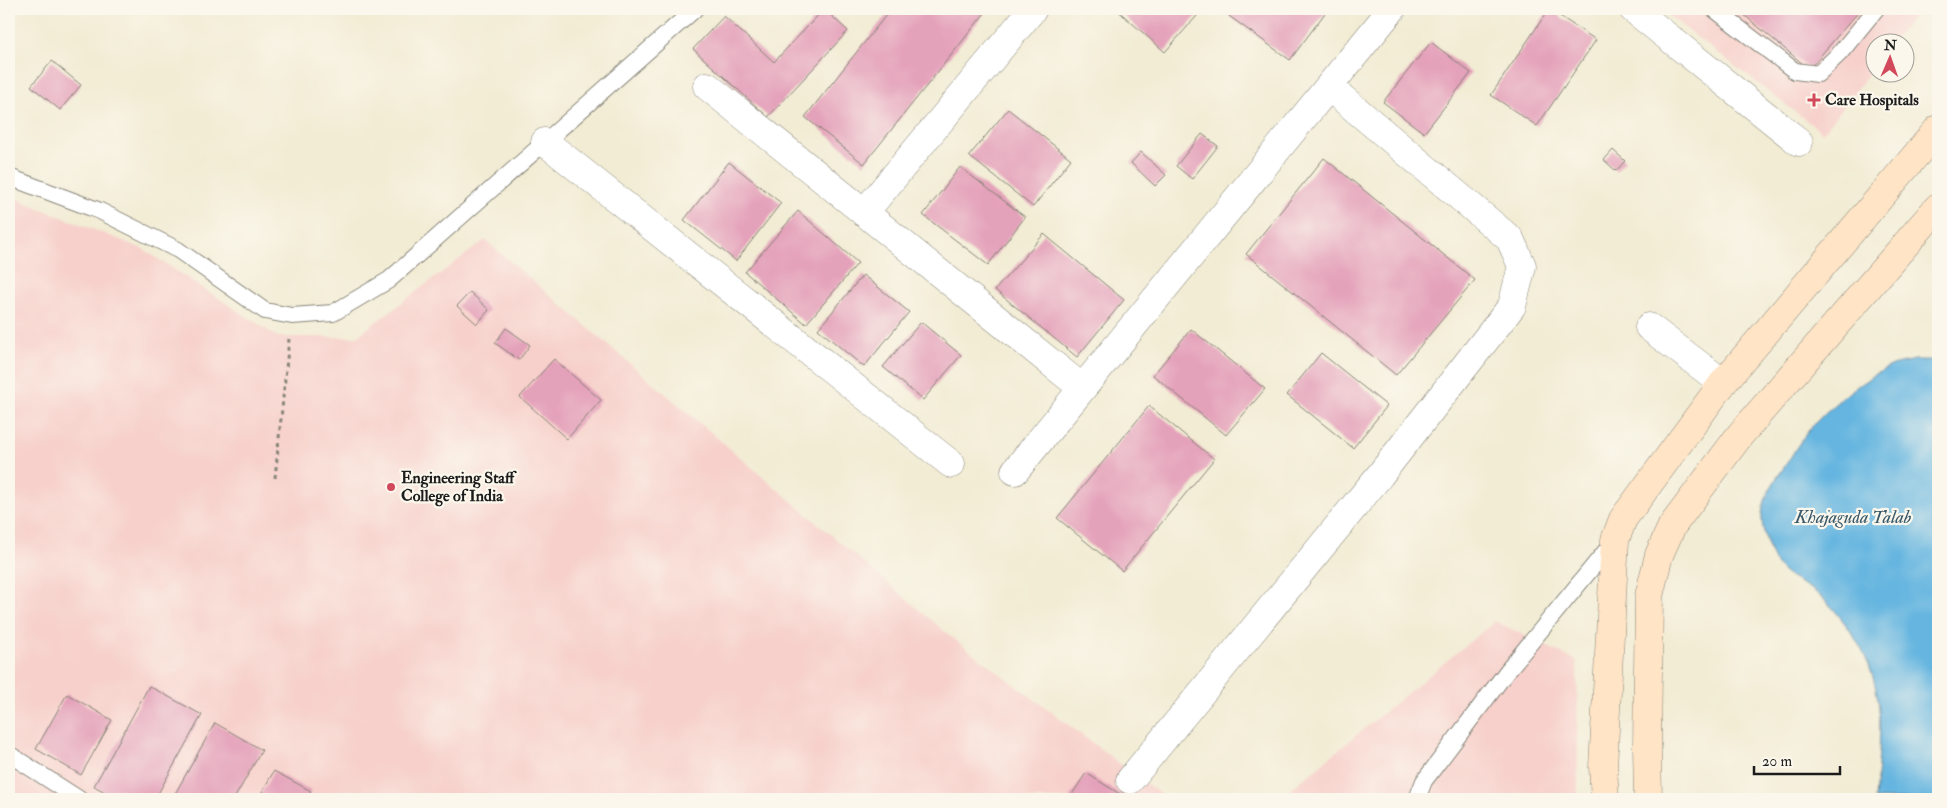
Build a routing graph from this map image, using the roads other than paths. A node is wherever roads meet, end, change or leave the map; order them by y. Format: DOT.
graph roads {
  1 [pos="695,9"];
  2 [pos="1033,9"];
  3 [pos="1392,9"];
  4 [pos="1633,9"];
  5 [pos="1714,9"];
  6 [pos="1876,9"];
  7 [pos="707,86"];
  8 [pos="1329,86"];
  9 [pos="1938,129"];
  10 [pos="545,142"];
  11 [pos="1799,142"];
  12 [pos="9,177"];
  13 [pos="1938,207"];
  14 [pos="864,213"];
  15 [pos="1649,327"];
  16 [pos="1724,383"];
  17 [pos="1081,387"];
  18 [pos="952,464"];
  19 [pos="1015,470"];
  20 [pos="1615,540"];
  21 [pos="9,754"];
  22 [pos="1130,780"];
  23 [pos="79,799"];
  24 [pos="1417,799"];
  25 [pos="1605,799"];
  26 [pos="1648,799"];
  1 -- 10 [label="lane"];
  2 -- 14 [label="street"];
  3 -- 8 [label="street"];
  4 -- 11 [label="street"];
  5 -- 6 [label="lane"];
  7 -- 14 [label="street"];
  8 -- 17 [label="street"];
  8 -- 22 [label="street"];
  9 -- 16 [label="street"];
  10 -- 12 [label="lane"];
  10 -- 18 [label="street"];
  13 -- 26 [label="street"];
  14 -- 17 [label="street"];
  15 -- 16 [label="street"];
  16 -- 20 [label="street"];
  17 -- 19 [label="street"];
  20 -- 24 [label="lane"];
  20 -- 25 [label="street"];
  21 -- 23 [label="lane"];
}
